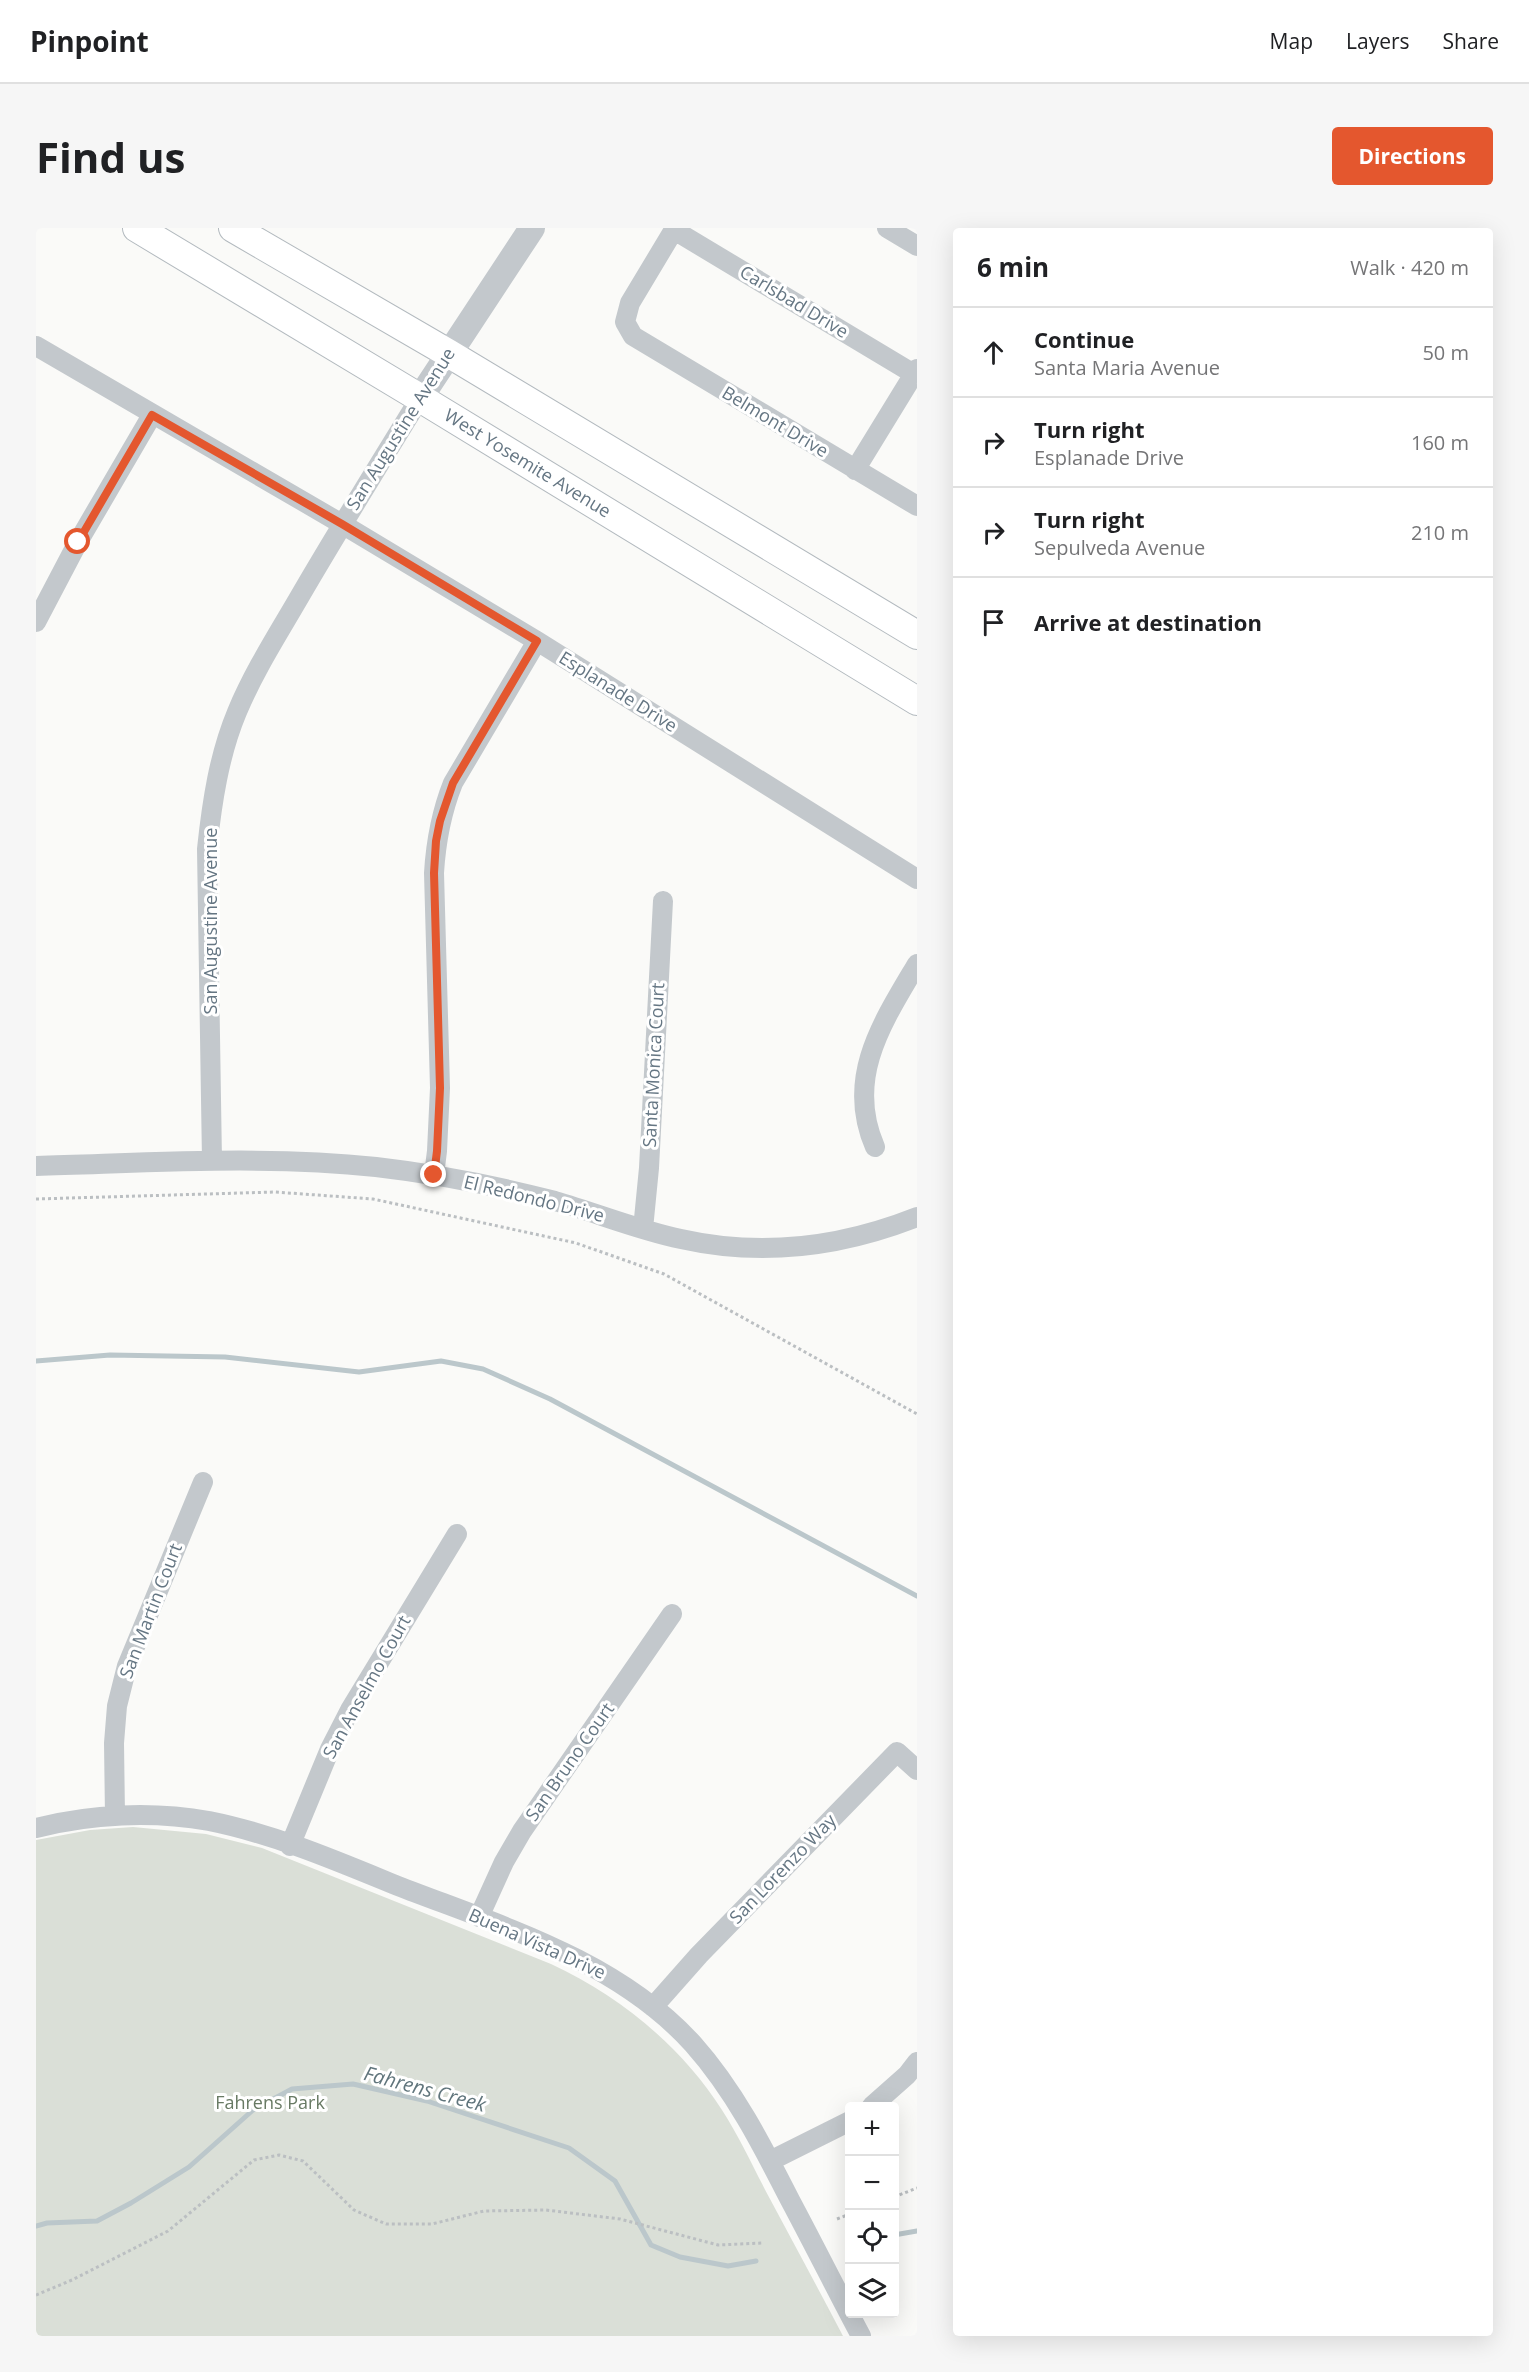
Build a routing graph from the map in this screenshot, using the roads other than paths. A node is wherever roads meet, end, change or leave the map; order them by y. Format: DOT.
graph roads {
  1 [pos="137,228"];
  2 [pos="233,228"];
  3 [pos="532,228"];
  4 [pos="887,228"];
  5 [pos="674,229"];
  6 [pos="917,246"];
  7 [pos="36,346"];
  8 [pos="448,352"];
  9 [pos="916,372"];
  10 [pos="420,398"];
  11 [pos="152,415"];
  12 [pos="855,470"];
  13 [pos="917,506"];
  14 [pos="342,524"];
  15 [pos="36,621"];
  16 [pos="917,635"];
  17 [pos="537,641"];
  18 [pos="917,701"];
  19 [pos="917,879"];
  20 [pos="663,901"];
  21 [pos="917,964"];
  22 [pos="875,1147"];
  23 [pos="212,1161"];
  24 [pos="36,1166"];
  25 [pos="434,1175"];
  26 [pos="917,1217"];
  27 [pos="643,1229"];
  28 [pos="203,1482"];
  29 [pos="457,1534"];
  30 [pos="672,1614"];
  31 [pos="917,1770"];
  32 [pos="115,1816"];
  33 [pos="36,1828"];
  34 [pos="290,1846"];
  35 [pos="479,1917"];
  36 [pos="654,2007"];
  37 [pos="917,2062"];
  38 [pos="877,2102"];
  39 [pos="845,2123"];
  40 [pos="770,2161"];
  41 [pos="861,2336"];
  1 -- 10 [label="main road, West Yosemite Avenue"];
  2 -- 8 [label="main road"];
  3 -- 8 [label="street, San Augustine Avenue"];
  4 -- 6 [label="street"];
  5 -- 9 [label="street, Carlsbad Drive"];
  5 -- 12 [label="street, Belmont Drive"];
  7 -- 11 [label="street, Esplanade Drive"];
  8 -- 10 [label="street, San Augustine Avenue"];
  8 -- 16 [label="main road"];
  9 -- 12 [label="street"];
  10 -- 14 [label="street, San Augustine Avenue"];
  10 -- 18 [label="main road, West Yosemite Avenue"];
  11 -- 14 [label="street, Esplanade Drive"];
  11 -- 15 [label="street"];
  12 -- 13 [label="street, Belmont Drive"];
  14 -- 17 [label="street, Esplanade Drive"];
  14 -- 23 [label="street, San Augustine Avenue"];
  17 -- 19 [label="street, Esplanade Drive"];
  17 -- 25 [label="street"];
  20 -- 27 [label="street, Santa Monica Court"];
  21 -- 22 [label="street"];
  23 -- 24 [label="street, El Redondo Drive"];
  23 -- 25 [label="street, El Redondo Drive"];
  25 -- 27 [label="street, El Redondo Drive"];
  26 -- 27 [label="street, El Redondo Drive"];
  28 -- 32 [label="street, San Martin Court"];
  29 -- 34 [label="street, San Anselmo Court"];
  30 -- 35 [label="street, San Bruno Court"];
  31 -- 36 [label="street, San Lorenzo Way"];
  32 -- 33 [label="street, Buena Vista Drive"];
  32 -- 34 [label="street, Buena Vista Drive"];
  34 -- 35 [label="street, Buena Vista Drive"];
  35 -- 36 [label="street, Buena Vista Drive"];
  36 -- 40 [label="street, Buena Vista Drive"];
  37 -- 38 [label="street"];
  39 -- 40 [label="street"];
  40 -- 41 [label="street, Buena Vista Drive"];
}
